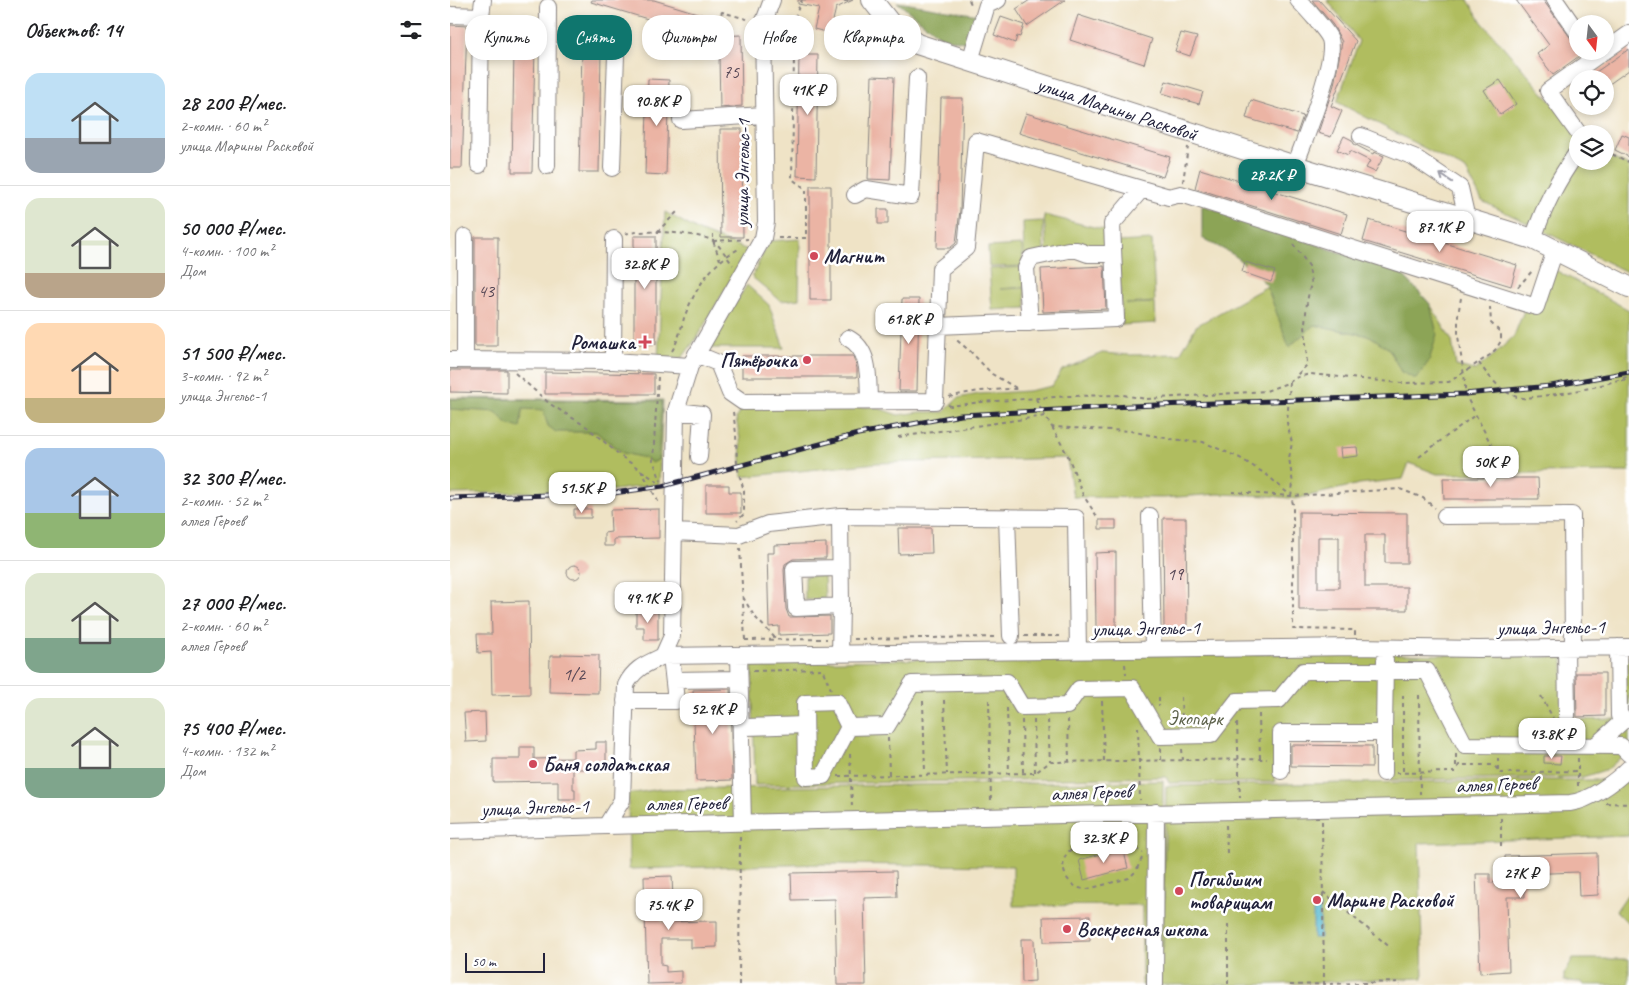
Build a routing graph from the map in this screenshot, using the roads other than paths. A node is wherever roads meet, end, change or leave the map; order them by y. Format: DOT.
graph roads {
  1 [pos="772,0"];
  2 [pos="872,0"];
  3 [pos="998,0"];
  4 [pos="1298,0"];
  5 [pos="1555,0"];
  6 [pos="548,7"];
  7 [pos="482,8"];
  8 [pos="450,16"];
  9 [pos="1569,20"];
  10 [pos="1629,34"];
  11 [pos="1614,44"];
  12 [pos="616,60"];
  13 [pos="1590,60"];
  14 [pos="970,61"];
  15 [pos="917,78"];
  16 [pos="764,115"];
  17 [pos="681,120"];
  18 [pos="1572,125"];
  19 [pos="1361,136"];
  20 [pos="1569,163"];
  21 [pos="479,165"];
  22 [pos="547,166"];
  23 [pos="1295,166"];
  24 [pos="612,168"];
  25 [pos="1141,190"];
  26 [pos="855,195"];
  27 [pos="1467,219"];
  28 [pos="465,237"];
  29 [pos="614,239"];
  30 [pos="1533,239"];
  31 [pos="1556,250"];
  32 [pos="1113,254"];
  33 [pos="1629,287"];
  34 [pos="1030,323"];
  35 [pos="937,326"];
  36 [pos="848,338"];
  37 [pos="458,360"];
  38 [pos="693,360"];
  39 [pos="613,362"];
  40 [pos="869,401"];
  41 [pos="676,411"];
  42 [pos="699,457"];
  43 [pos="840,516"];
  44 [pos="1150,516"];
  45 [pos="1445,516"];
  46 [pos="1007,517"];
  47 [pos="674,532"];
  48 [pos="840,568"];
  49 [pos="841,606"];
  50 [pos="1011,636"];
  51 [pos="1385,647"];
  52 [pos="1624,647"];
  53 [pos="742,648"];
  54 [pos="1569,648"];
  55 [pos="1154,649"];
  56 [pos="1078,651"];
  57 [pos="840,654"];
  58 [pos="667,656"];
  59 [pos="1385,671"];
  60 [pos="742,675"];
  61 [pos="674,680"];
  62 [pos="625,701"];
  63 [pos="1567,716"];
  64 [pos="804,725"];
  65 [pos="746,727"];
  66 [pos="849,727"];
  67 [pos="1384,733"];
  68 [pos="1595,746"];
  69 [pos="1629,754"];
  70 [pos="1281,764"];
  71 [pos="1629,768"];
  72 [pos="1384,773"];
  73 [pos="1149,812"];
  74 [pos="606,826"];
  75 [pos="742,827"];
  76 [pos="450,831"];
  77 [pos="1155,985"];
  1 -- 16 [label="street, улица Энгельс-1"];
  2 -- 14 [label="main road, улица Марины Расковой"];
  3 -- 14 [label="street"];
  4 -- 23 [label="street"];
  5 -- 9 [label="street"];
  6 -- 22 [label="street"];
  7 -- 8 [label="street"];
  7 -- 21 [label="street"];
  10 -- 11 [label="street"];
  12 -- 24 [label="street"];
  13 -- 18 [label="street"];
  14 -- 23 [label="main road, улица Марины Расковой"];
  15 -- 26 [label="street"];
  16 -- 17 [label="street"];
  16 -- 38 [label="street, улица Энгельс-1"];
  27 -- 19 [label="street, one-way"];
  20 -- 30 [label="street"];
  23 -- 27 [label="main road, улица Марины Расковой"];
  25 -- 31 [label="street"];
  25 -- 32 [label="street"];
  25 -- 35 [label="street"];
  27 -- 30 [label="main road, улица Марины Расковой"];
  28 -- 37 [label="street"];
  29 -- 39 [label="street"];
  30 -- 31 [label="main road, улица Марины Расковой"];
  31 -- 33 [label="main road, улица Марины Расковой"];
  32 -- 34 [label="street"];
  32 -- 34 [label="street"];
  34 -- 35 [label="street"];
  35 -- 40 [label="street"];
  36 -- 40 [label="street"];
  37 -- 39 [label="street"];
  38 -- 39 [label="street"];
  38 -- 40 [label="street"];
  38 -- 41 [label="street, улица Энгельс-1"];
  41 -- 42 [label="street"];
  41 -- 47 [label="street, улица Энгельс-1"];
  43 -- 46 [label="street"];
  43 -- 47 [label="street"];
  43 -- 48 [label="street"];
  44 -- 55 [label="street"];
  45 -- 54 [label="street"];
  46 -- 50 [label="street"];
  46 -- 56 [label="street"];
  47 -- 58 [label="street, улица Энгельс-1"];
  48 -- 49 [label="street"];
  48 -- 49 [label="street"];
  49 -- 57 [label="street"];
  51 -- 54 [label="street, улица Энгельс-1"];
  51 -- 55 [label="street, улица Энгельс-1"];
  51 -- 59 [label="street"];
  52 -- 54 [label="street, улица Энгельс-1"];
  52 -- 68 [label="street"];
  53 -- 57 [label="street, улица Энгельс-1"];
  53 -- 58 [label="street, улица Энгельс-1"];
  53 -- 60 [label="street"];
  54 -- 63 [label="street"];
  55 -- 56 [label="street, улица Энгельс-1"];
  56 -- 57 [label="street, улица Энгельс-1"];
  58 -- 61 [label="street"];
  58 -- 62 [label="street, улица Энгельс-1"];
  59 -- 66 [label="street"];
  59 -- 67 [label="street"];
  59 -- 68 [label="street"];
  60 -- 61 [label="street"];
  60 -- 75 [label="street"];
  61 -- 62 [label="street"];
  62 -- 74 [label="street, улица Энгельс-1"];
  64 -- 65 [label="street"];
  64 -- 66 [label="street"];
  64 -- 66 [label="street"];
  67 -- 70 [label="street"];
  67 -- 72 [label="street"];
  68 -- 69 [label="street"];
  71 -- 73 [label="street, аллея Героев"];
  73 -- 75 [label="street, аллея Героев"];
  73 -- 77 [label="street"];
  74 -- 75 [label="street, аллея Героев"];
  74 -- 76 [label="street, улица Энгельс-1"];
}
